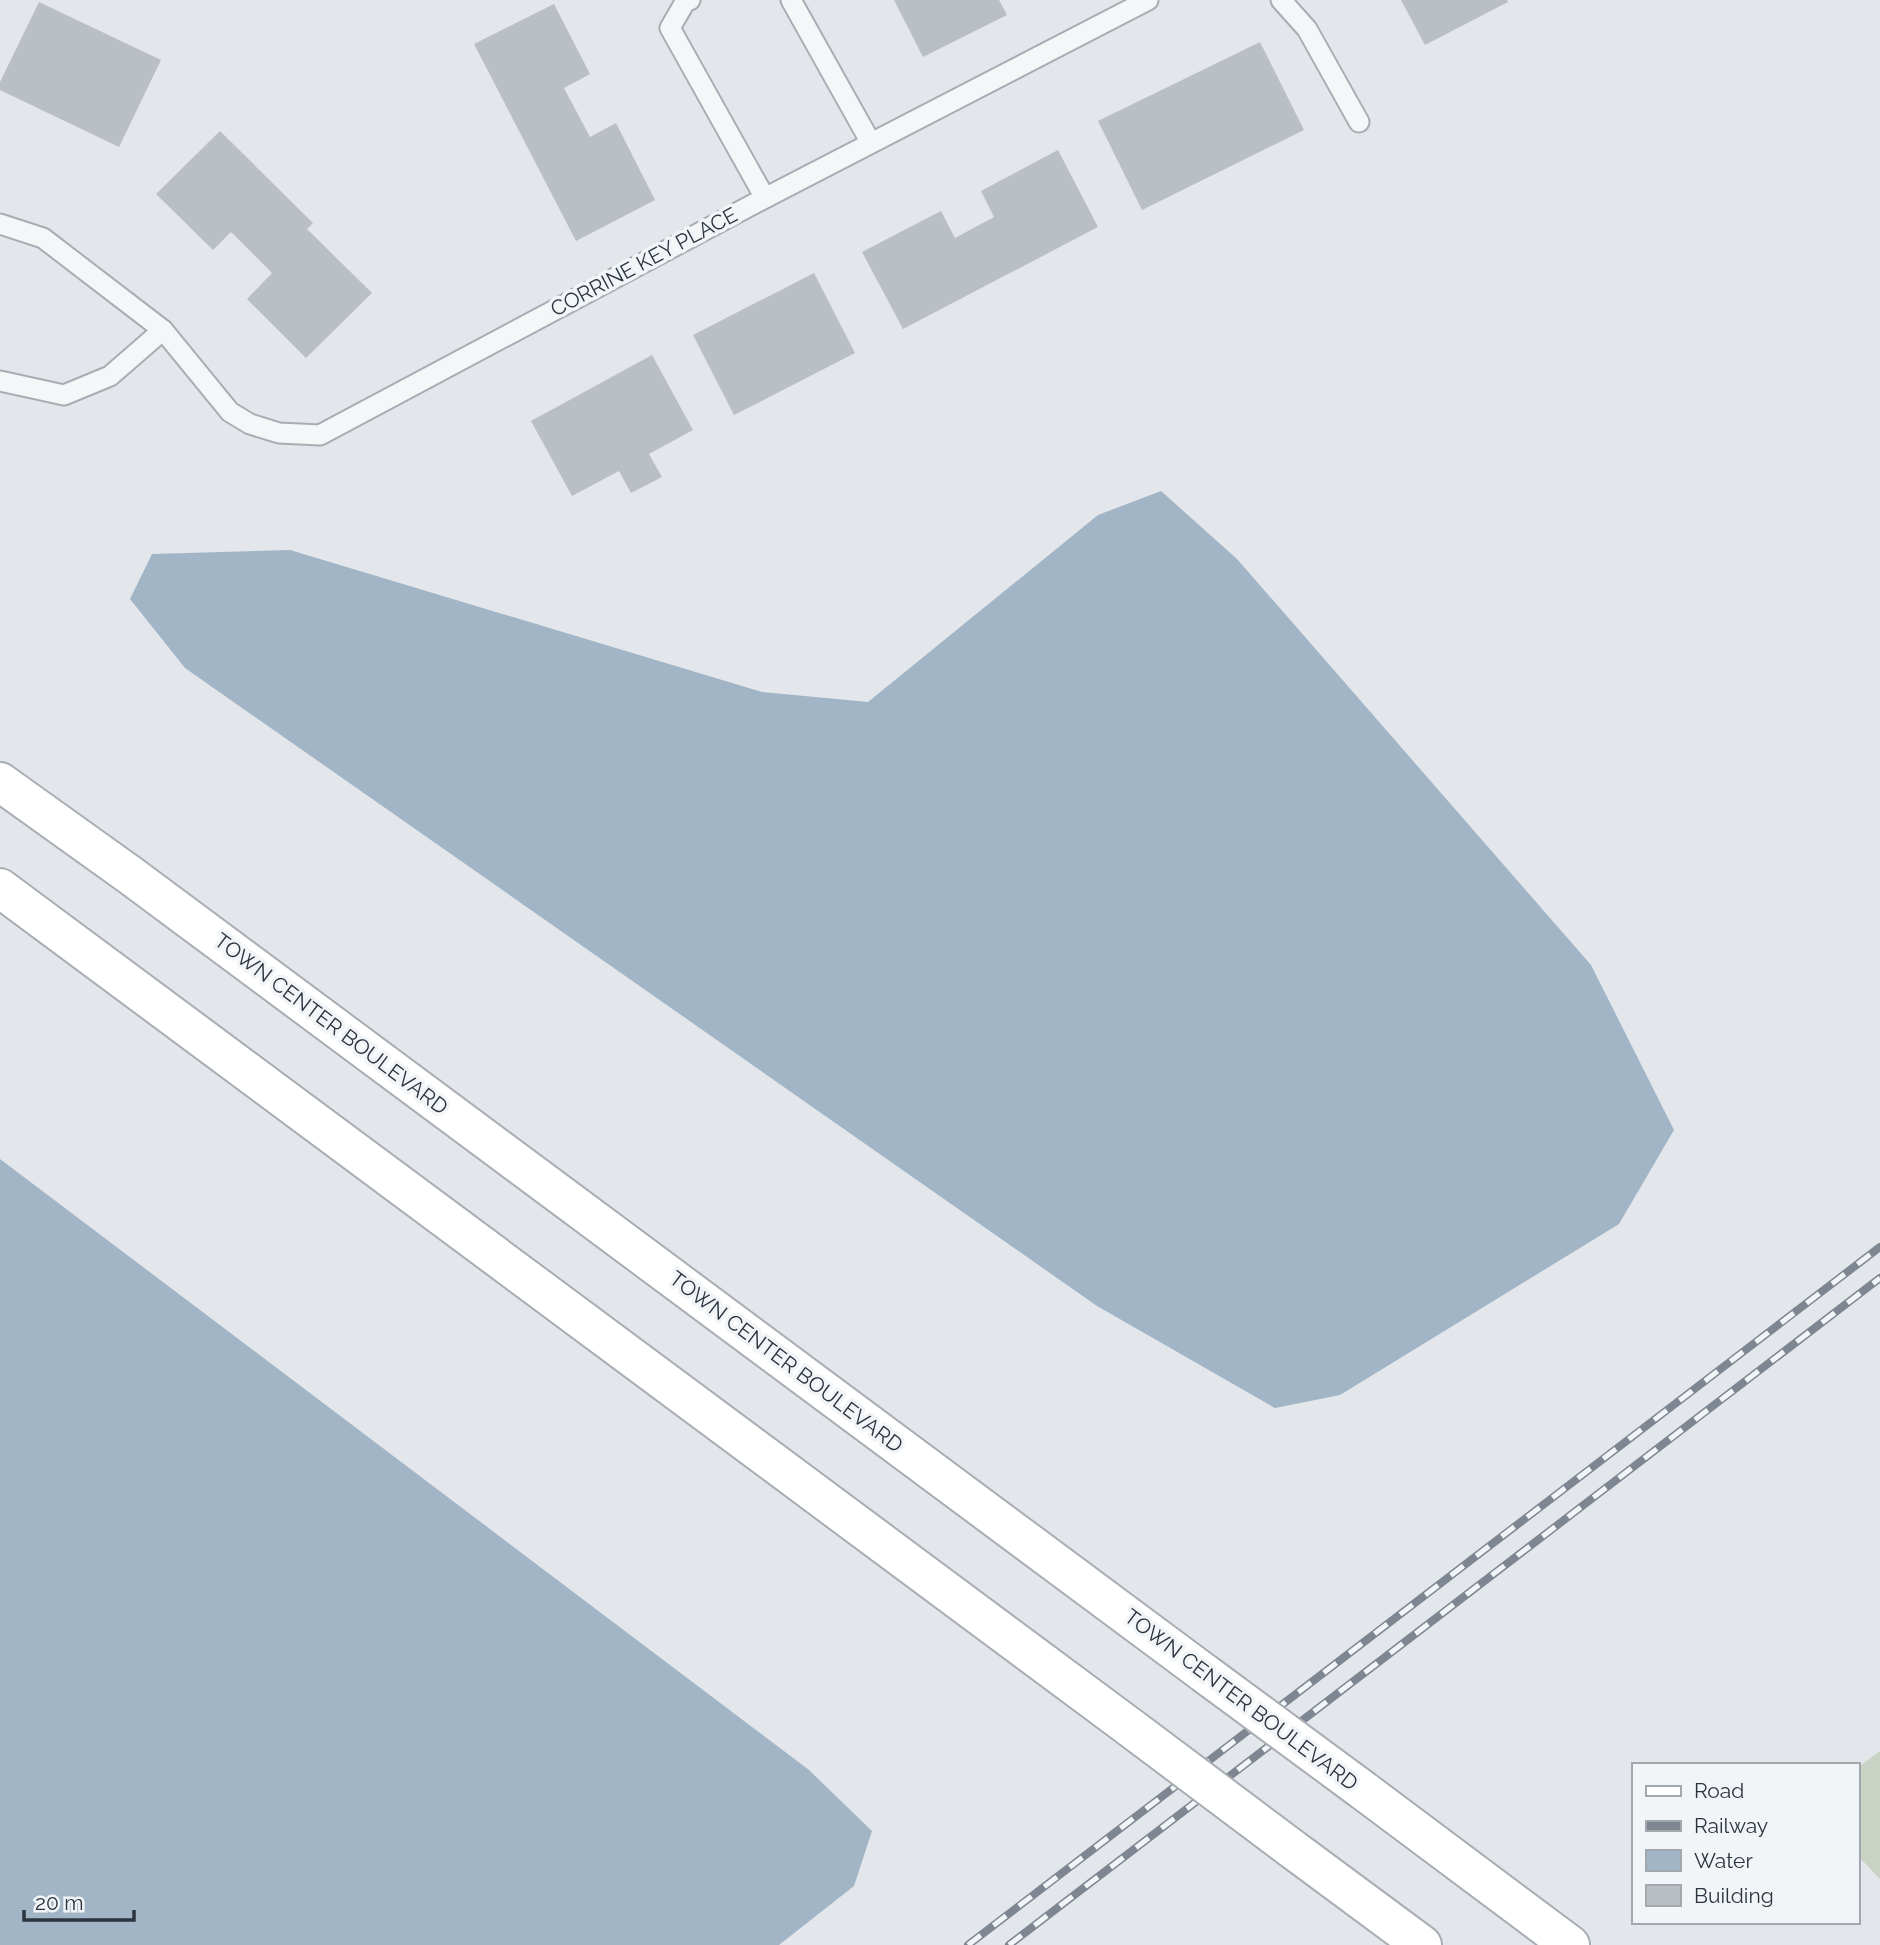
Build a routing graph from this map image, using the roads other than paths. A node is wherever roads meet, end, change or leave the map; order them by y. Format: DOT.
graph roads {
  1 [pos="690,0"];
  2 [pos="791,0"];
  3 [pos="1148,0"];
  4 [pos="1281,0"];
  5 [pos="1359,122"];
  6 [pos="871,143"];
  7 [pos="765,198"];
  8 [pos="0,224"];
  9 [pos="163,330"];
  10 [pos="0,381"];
  11 [pos="0,782"];
  12 [pos="0,888"];
  13 [pos="1422,1945"];
  14 [pos="1570,1945"];
  1 -- 7 [label="lane"];
  2 -- 6 [label="lane"];
  3 -- 6 [label="lane, CORRINE KEY PLACE"];
  4 -- 5 [label="lane"];
  6 -- 7 [label="lane, CORRINE KEY PLACE"];
  7 -- 9 [label="lane, CORRINE KEY PLACE"];
  8 -- 9 [label="lane, CORRINE KEY PLACE"];
  9 -- 10 [label="lane"];
  11 -- 14 [label="main road, TOWN CENTER BOULEVARD, bridge"];
  12 -- 13 [label="main road, bridge"];
}
